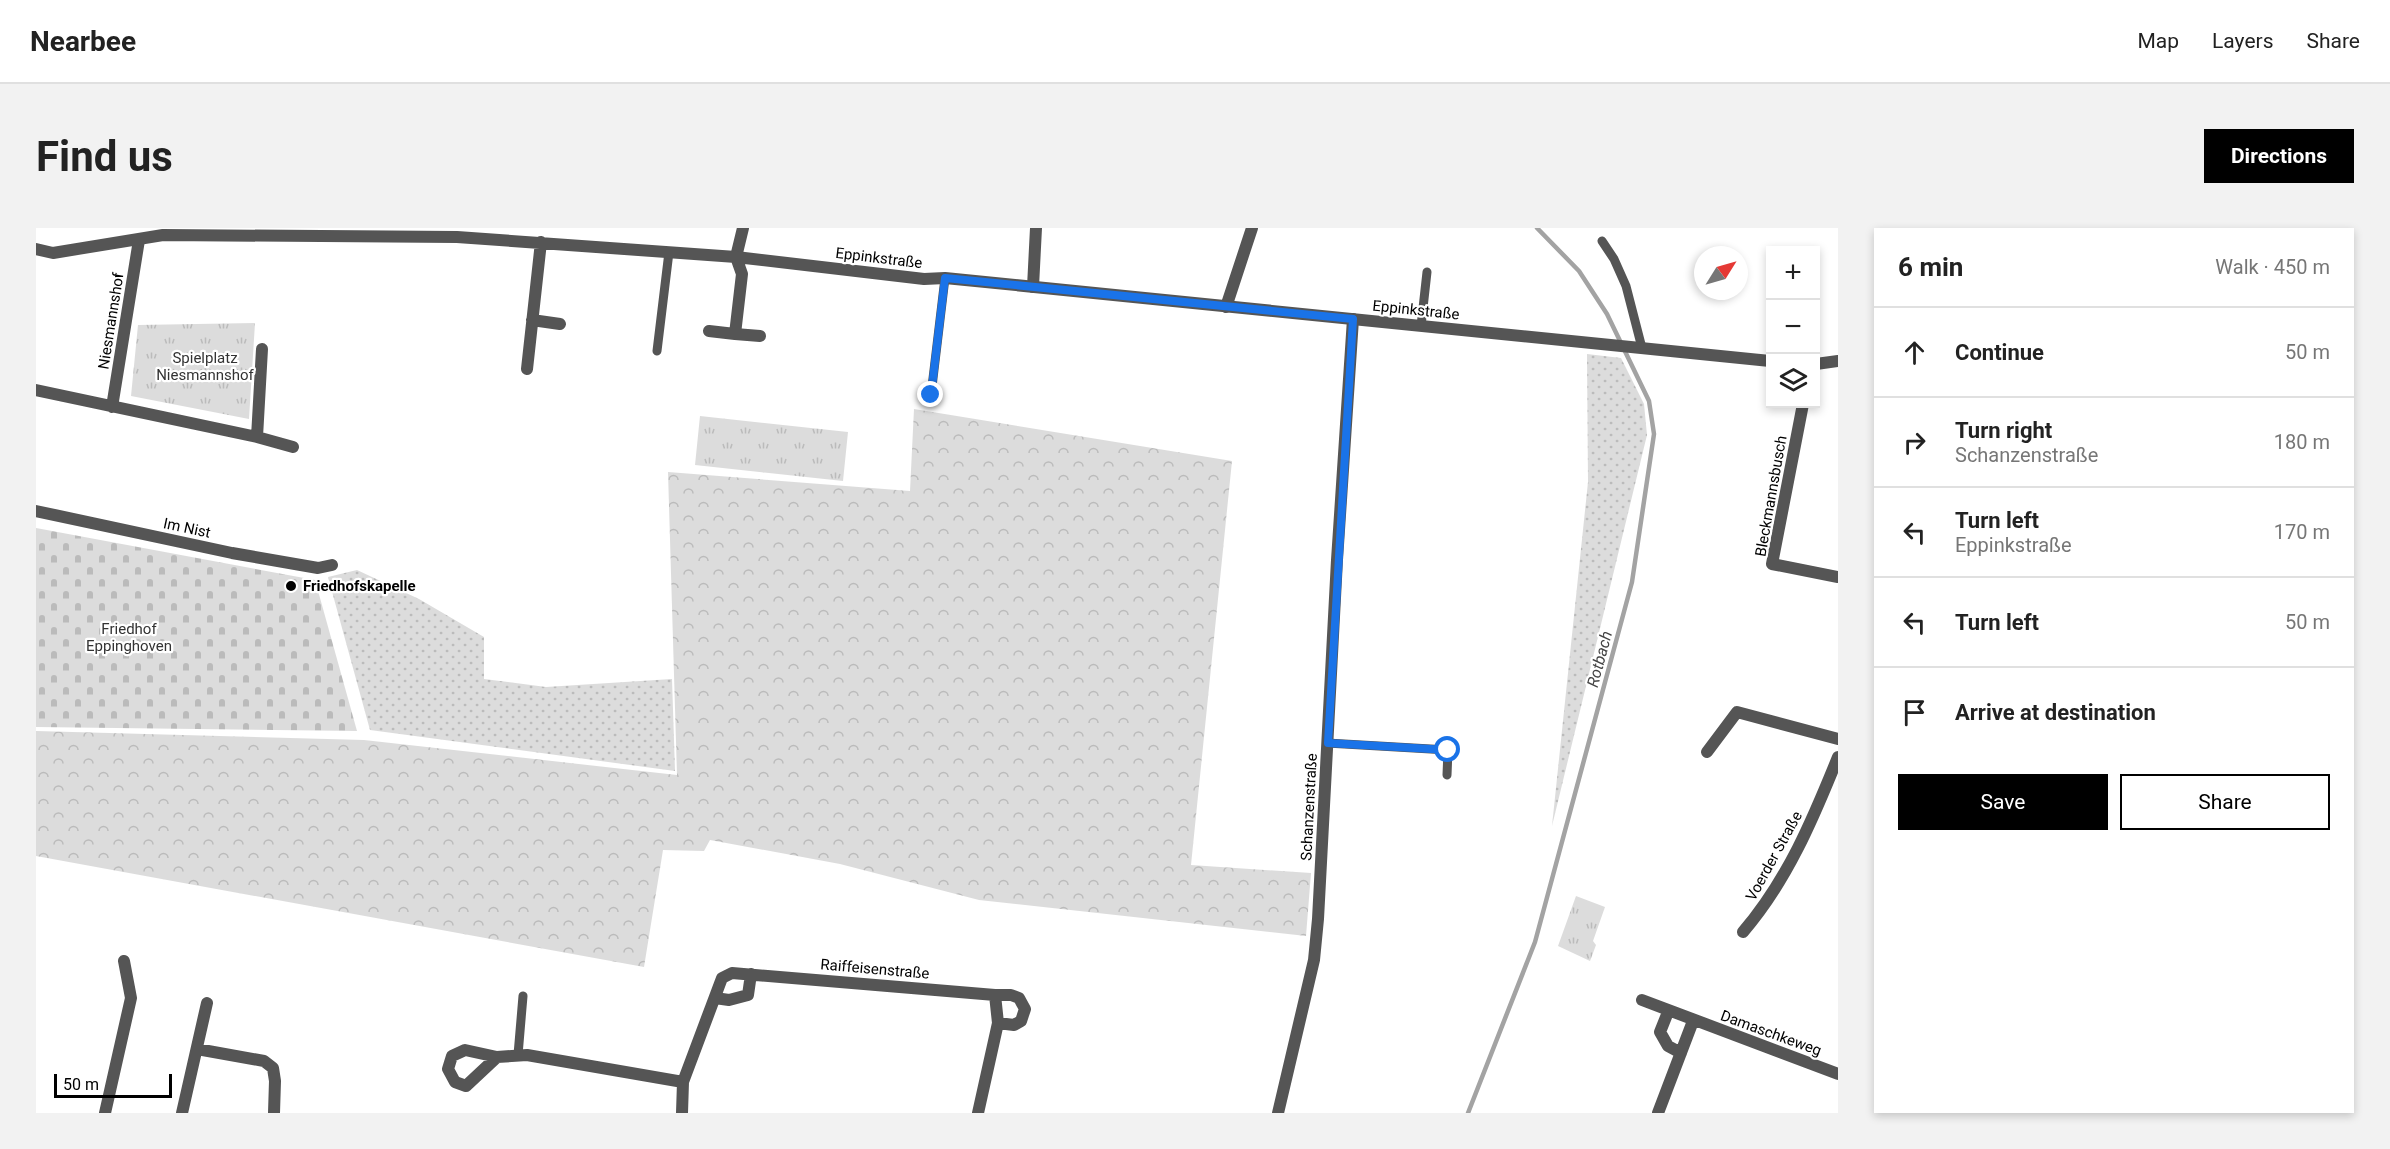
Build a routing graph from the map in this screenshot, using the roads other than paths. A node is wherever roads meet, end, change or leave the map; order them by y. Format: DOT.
graph roads {
  1 [pos="743,228"];
  2 [pos="1036,228"];
  3 [pos="1252,228"];
  4 [pos="458,232"];
  5 [pos="139,240"];
  6 [pos="1602,241"];
  7 [pos="541,242"];
  8 [pos="36,249"];
  9 [pos="669,252"];
  10 [pos="736,257"];
  11 [pos="1426,272"];
  12 [pos="945,278"];
  13 [pos="1033,287"];
  14 [pos="1226,307"];
  15 [pos="1353,319"];
  16 [pos="532,320"];
  17 [pos="561,324"];
  18 [pos="1421,326"];
  19 [pos="709,331"];
  20 [pos="735,334"];
  21 [pos="760,336"];
  22 [pos="1641,348"];
  23 [pos="262,349"];
  24 [pos="657,351"];
  25 [pos="1766,361"];
  26 [pos="1838,361"];
  27 [pos="1820,363"];
  28 [pos="527,369"];
  29 [pos="36,390"];
  30 [pos="931,395"];
  31 [pos="112,407"];
  32 [pos="1802,408"];
  33 [pos="257,437"];
  34 [pos="293,447"];
  35 [pos="36,511"];
  36 [pos="332,565"];
  37 [pos="1838,577"];
  38 [pos="1838,739"];
  39 [pos="1328,743"];
  40 [pos="1707,752"];
  41 [pos="1838,757"];
  42 [pos="1447,775"];
  43 [pos="1743,932"];
  44 [pos="124,961"];
  45 [pos="752,974"];
  46 [pos="995,995"];
  47 [pos="523,996"];
  48 [pos="715,998"];
  49 [pos="1642,1000"];
  50 [pos="207,1003"];
  51 [pos="1668,1011"];
  52 [pos="1693,1021"];
  53 [pos="998,1023"];
  54 [pos="197,1049"];
  55 [pos="1681,1053"];
  56 [pos="518,1055"];
  57 [pos="497,1057"];
  58 [pos="1838,1074"];
  59 [pos="682,1082"];
  60 [pos="105,1113"];
  61 [pos="182,1113"];
  62 [pos="274,1113"];
  63 [pos="682,1113"];
  64 [pos="978,1113"];
  65 [pos="1278,1113"];
  66 [pos="1658,1113"];
  1 -- 10 [label="street"];
  2 -- 13 [label="street"];
  3 -- 14 [label="street"];
  4 -- 5 [label="street, Eppinkstraße"];
  4 -- 7 [label="street, Eppinkstraße"];
  5 -- 8 [label="street, Eppinkstraße"];
  5 -- 31 [label="street, Niesmannshof"];
  6 -- 22 [label="lane"];
  7 -- 9 [label="street, Eppinkstraße"];
  7 -- 16 [label="street"];
  9 -- 10 [label="street, Eppinkstraße"];
  9 -- 24 [label="lane"];
  10 -- 12 [label="street, Eppinkstraße"];
  10 -- 20 [label="street"];
  11 -- 18 [label="lane"];
  12 -- 13 [label="street, Eppinkstraße"];
  12 -- 30 [label="lane"];
  13 -- 14 [label="street, Eppinkstraße"];
  14 -- 15 [label="street, Eppinkstraße"];
  15 -- 18 [label="street, Eppinkstraße"];
  15 -- 39 [label="street, Schanzenstraße"];
  16 -- 17 [label="street"];
  16 -- 28 [label="street"];
  18 -- 22 [label="street, Eppinkstraße"];
  19 -- 20 [label="street"];
  20 -- 21 [label="street"];
  22 -- 25 [label="street, Eppinkstraße"];
  23 -- 33 [label="street"];
  26 -- 27 [label="street"];
  29 -- 31 [label="street"];
  31 -- 33 [label="street"];
  32 -- 37 [label="street, Bleckmannsbusch"];
  33 -- 34 [label="street"];
  35 -- 36 [label="street, Im Nist"];
  38 -- 40 [label="street"];
  39 -- 42 [label="lane"];
  39 -- 65 [label="street, Schanzenstraße"];
  41 -- 43 [label="street, Voerder Straße"];
  44 -- 60 [label="street"];
  45 -- 46 [label="street, Raiffeisenstraße"];
  45 -- 48 [label="street, Raiffeisenstraße"];
  45 -- 48 [label="street"];
  46 -- 53 [label="street"];
  46 -- 53 [label="street, Raiffeisenstraße"];
  47 -- 56 [label="lane"];
  48 -- 59 [label="street, Raiffeisenstraße"];
  49 -- 51 [label="street, Damaschkeweg"];
  50 -- 54 [label="street"];
  51 -- 52 [label="street, Damaschkeweg"];
  51 -- 55 [label="street"];
  52 -- 55 [label="street"];
  52 -- 58 [label="street, Damaschkeweg"];
  53 -- 64 [label="street"];
  54 -- 61 [label="street"];
  54 -- 62 [label="street"];
  55 -- 66 [label="street"];
  56 -- 57 [label="street"];
  56 -- 59 [label="street"];
  59 -- 63 [label="street, Raiffeisenstraße"];
}
